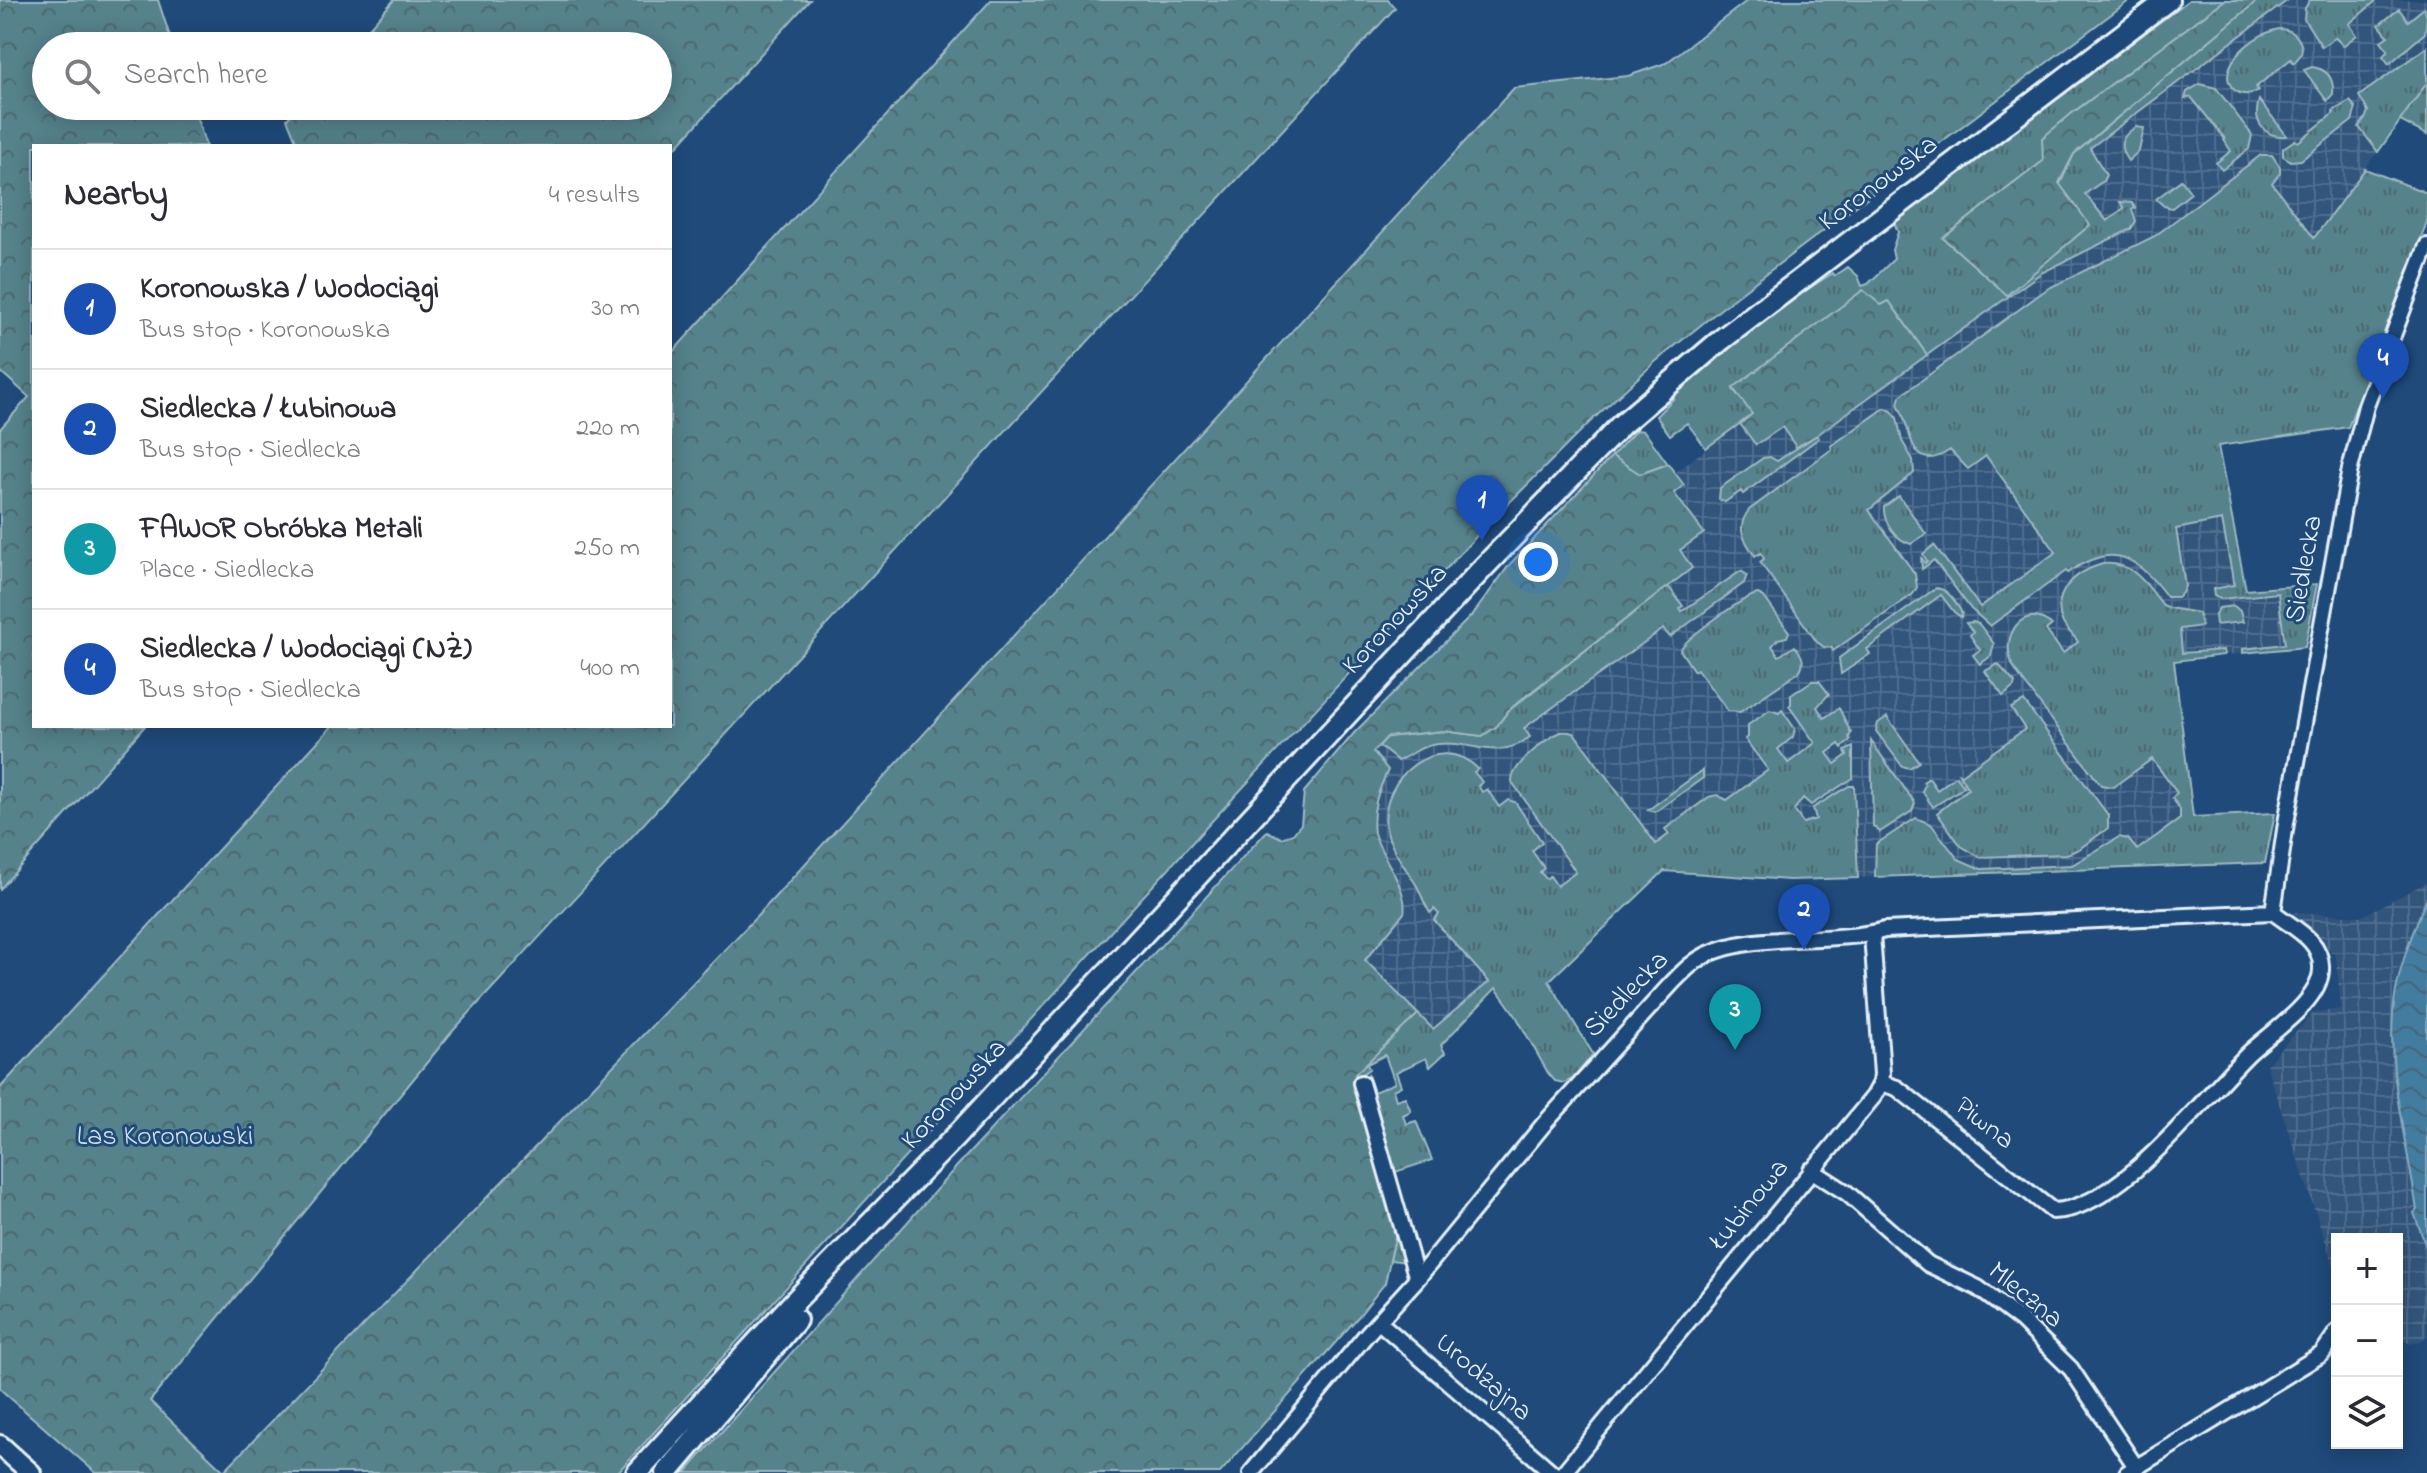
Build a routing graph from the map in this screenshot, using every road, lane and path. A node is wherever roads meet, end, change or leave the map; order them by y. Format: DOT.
graph roads {
  1 [pos="2168,0"];
  2 [pos="2427,246"];
  3 [pos="2273,912"];
  4 [pos="1872,934"];
  5 [pos="1361,1083"];
  6 [pos="1881,1083"];
  7 [pos="1811,1170"];
  8 [pos="873,1223"];
  9 [pos="1417,1279"];
  10 [pos="1379,1322"];
  11 [pos="2331,1341"];
  12 [pos="0,1445"];
  13 [pos="2131,1470"];
  14 [pos="31,1473"];
  15 [pos="637,1473"];
  16 [pos="667,1473"];
  17 [pos="1251,1473"];
  18 [pos="1553,1473"];
  19 [pos="1563,1473"];
  1 -- 8 [label="main road, Koronowska"];
  2 -- 3 [label="street, Siedlecka"];
  3 -- 4 [label="street, Siedlecka"];
  3 -- 6 [label="street, Piwna"];
  4 -- 6 [label="street"];
  4 -- 9 [label="street, Siedlecka"];
  5 -- 9 [label="street"];
  6 -- 7 [label="street, Łubinowa"];
  7 -- 13 [label="street, Mleczna"];
  7 -- 19 [label="street, Łubinowa"];
  8 -- 15 [label="main road, Koronowska"];
  8 -- 16 [label="main road, Koronowska"];
  9 -- 10 [label="street, Siedlecka"];
  10 -- 17 [label="street, Siedlecka"];
  10 -- 18 [label="street, Urodzajna"];
  11 -- 13 [label="street"];
  12 -- 14 [label="street"];
}
